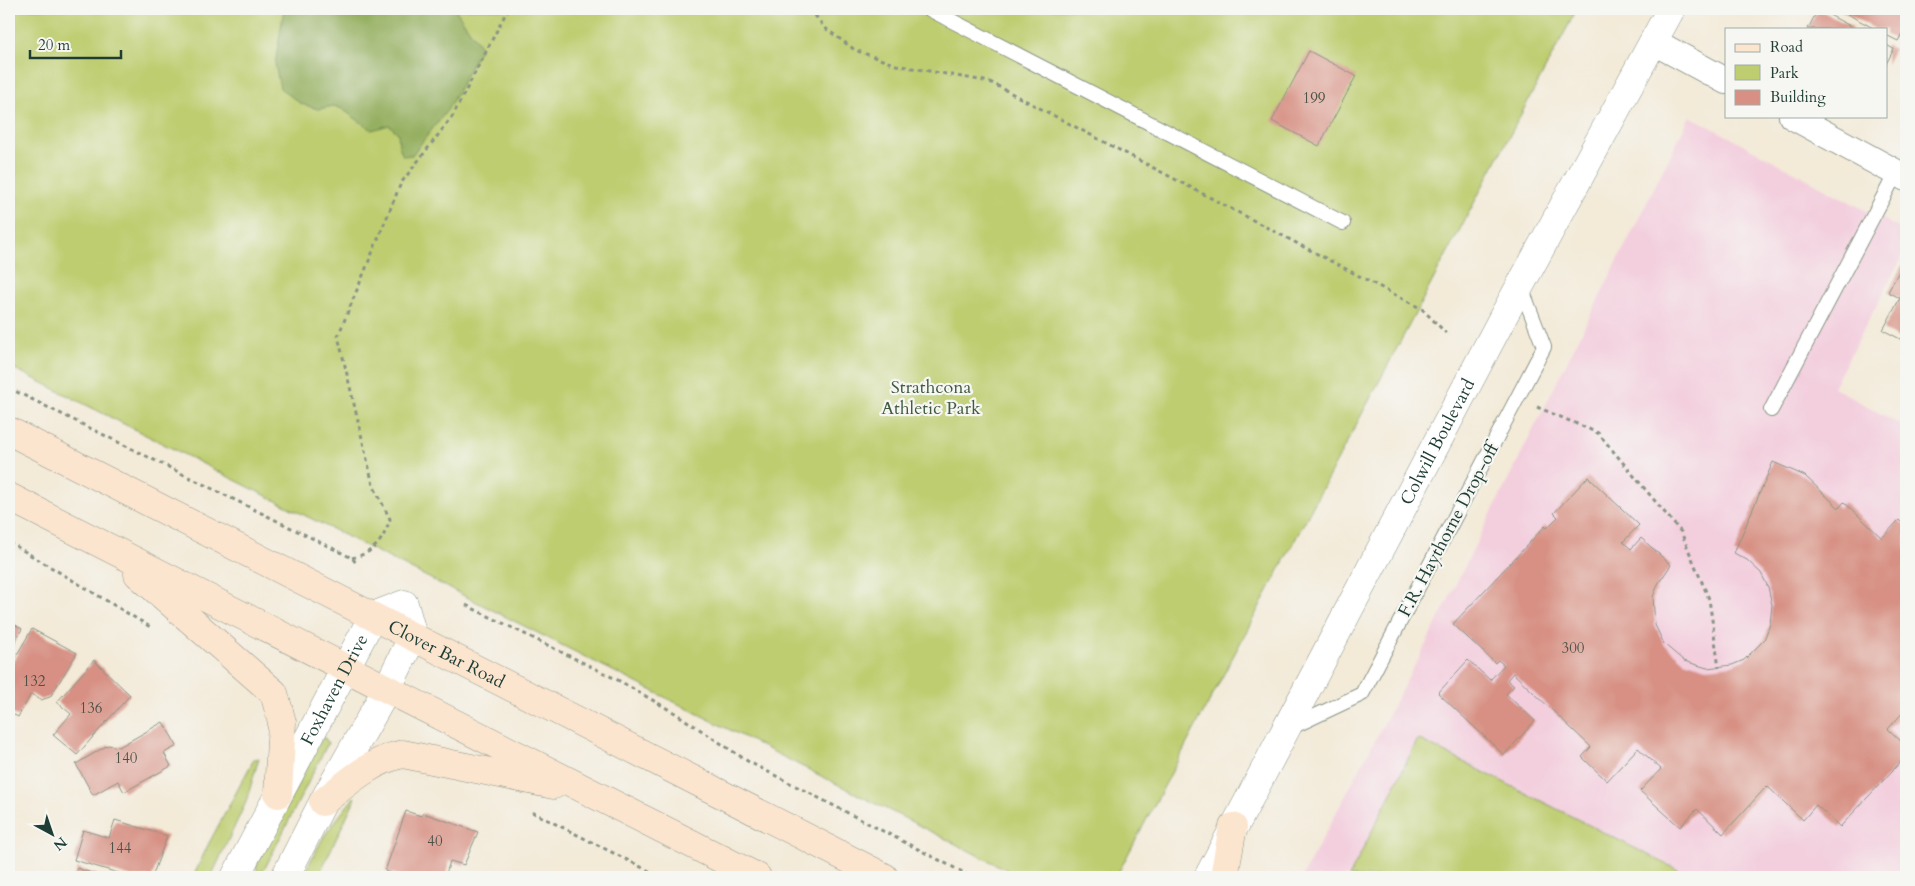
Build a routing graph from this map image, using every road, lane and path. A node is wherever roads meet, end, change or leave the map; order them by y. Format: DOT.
graph roads {
  1 [pos="508,9"];
  2 [pos="810,9"];
  3 [pos="929,9"];
  4 [pos="1671,9"];
  5 [pos="1654,42"];
  6 [pos="1725,80"];
  7 [pos="1796,118"];
  8 [pos="1903,168"];
  9 [pos="1343,223"];
  10 [pos="1521,287"];
  11 [pos="1446,333"];
  12 [pos="9,388"];
  13 [pos="1534,406"];
  14 [pos="1771,410"];
  15 [pos="9,431"];
  16 [pos="9,497"];
  17 [pos="9,542"];
  18 [pos="107,547"];
  19 [pos="352,558"];
  20 [pos="358,565"];
  21 [pos="466,605"];
  22 [pos="373,616"];
  23 [pos="154,629"];
  24 [pos="413,636"];
  25 [pos="344,666"];
  26 [pos="1719,668"];
  27 [pos="387,689"];
  28 [pos="1285,730"];
  29 [pos="585,791"];
  30 [pos="278,794"];
  31 [pos="323,802"];
  32 [pos="524,808"];
  33 [pos="1233,826"];
  34 [pos="235,877"];
  35 [pos="285,877"];
  36 [pos="661,877"];
  37 [pos="757,877"];
  38 [pos="884,877"];
  39 [pos="972,877"];
  40 [pos="1208,877"];
  41 [pos="1224,877"];
  1 -- 19 [label="path"];
  2 -- 11 [label="path"];
  3 -- 9 [label="lane"];
  4 -- 5 [label="street, Colwill Boulevard"];
  5 -- 6 [label="street"];
  5 -- 10 [label="street, Colwill Boulevard"];
  7 -- 8 [label="street"];
  8 -- 14 [label="lane"];
  10 -- 28 [label="street, Colwill Boulevard"];
  10 -- 28 [label="lane, F.R. Haythorne Drop-off"];
  12 -- 19 [label="path"];
  13 -- 26 [label="path"];
  15 -- 22 [label="main road, Clover Bar Road"];
  16 -- 18 [label="main road"];
  17 -- 23 [label="path"];
  18 -- 25 [label="main road"];
  18 -- 30 [label="main road"];
  19 -- 20 [label="path"];
  21 -- 39 [label="path"];
  22 -- 24 [label="main road, Clover Bar Road"];
  22 -- 25 [label="street, Foxhaven Drive"];
  24 -- 27 [label="street"];
  24 -- 38 [label="main road, Clover Bar Road"];
  25 -- 27 [label="main road"];
  25 -- 30 [label="street, Foxhaven Drive"];
  27 -- 29 [label="main road"];
  27 -- 31 [label="street"];
  28 -- 33 [label="street, Colwill Boulevard"];
  29 -- 31 [label="main road"];
  29 -- 37 [label="main road"];
  30 -- 34 [label="street, Foxhaven Drive"];
  31 -- 35 [label="street"];
  32 -- 36 [label="path"];
  33 -- 40 [label="street, Colwill Boulevard"];
  33 -- 41 [label="main road"];
}
